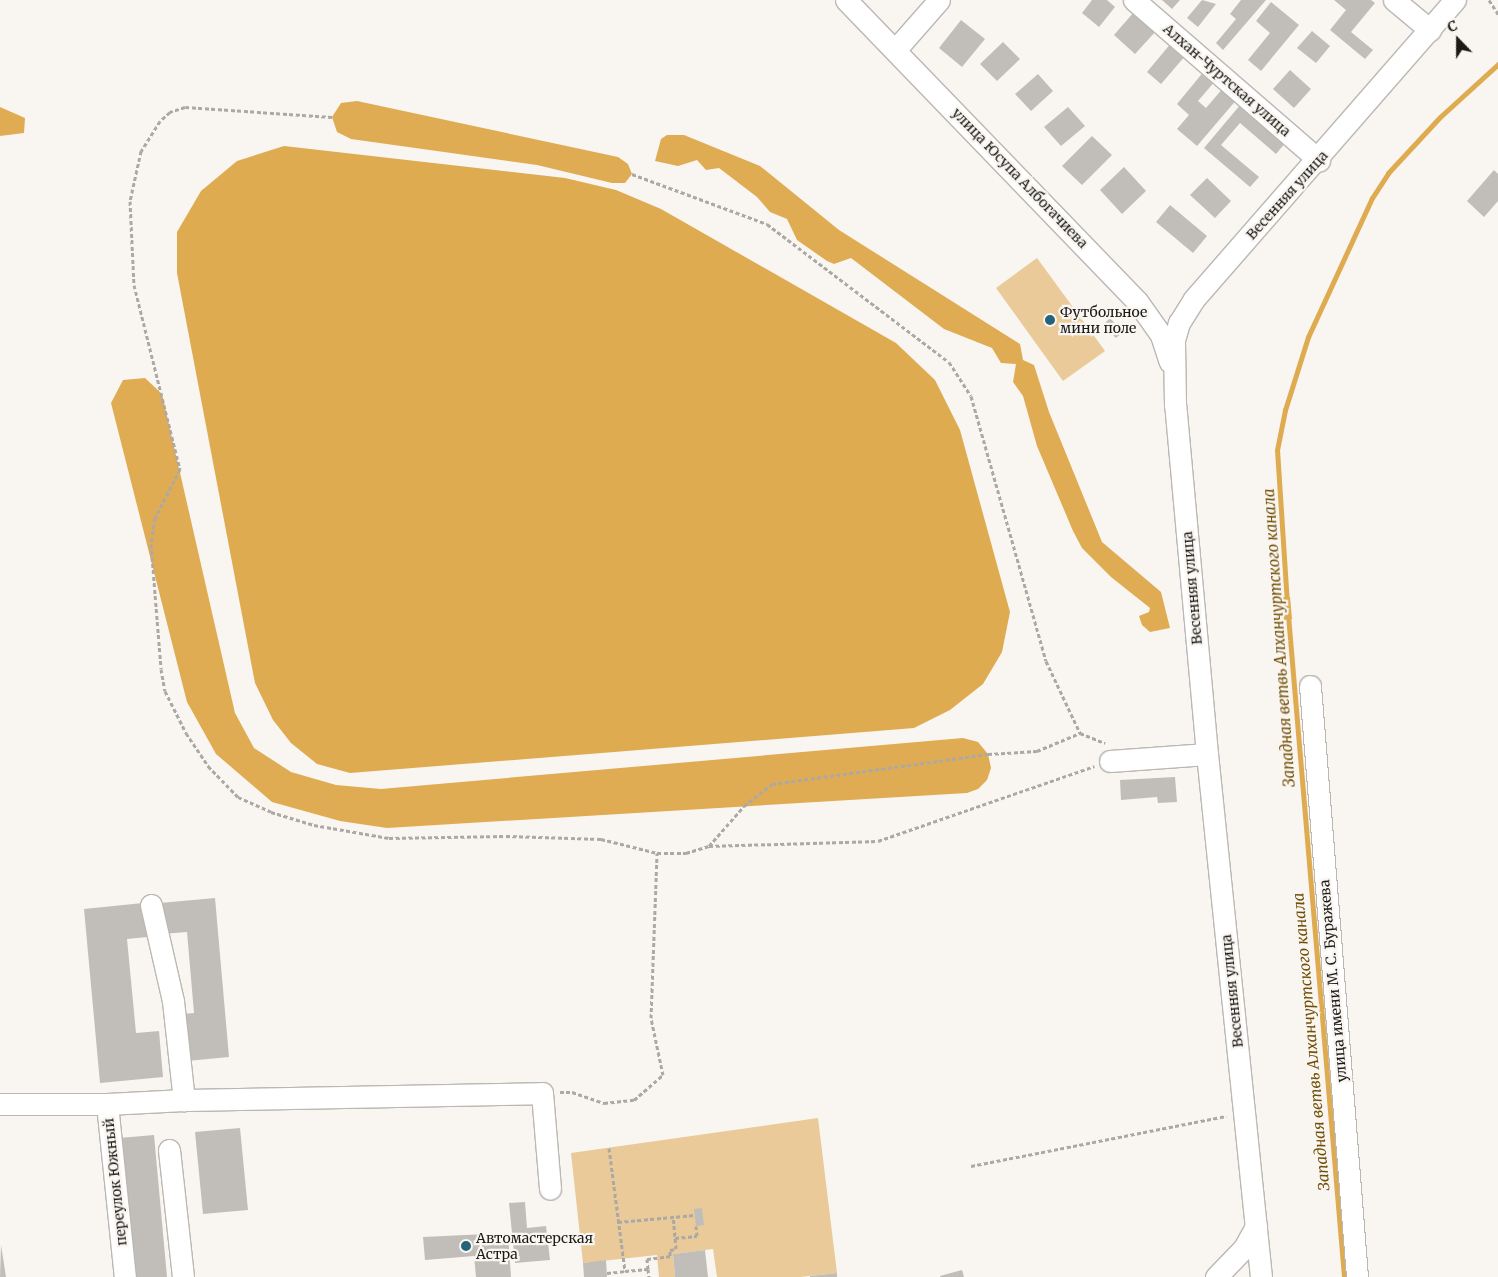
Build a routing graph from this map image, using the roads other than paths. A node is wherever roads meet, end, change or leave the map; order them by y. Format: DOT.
graph roads {
  1 [pos="846,0"];
  2 [pos="939,0"];
  3 [pos="1134,0"];
  4 [pos="1394,0"];
  5 [pos="1455,0"];
  6 [pos="1430,30"];
  7 [pos="896,49"];
  8 [pos="1319,160"];
  9 [pos="1172,369"];
  10 [pos="1310,686"];
  11 [pos="1207,754"];
  12 [pos="1110,761"];
  13 [pos="151,905"];
  14 [pos="184,1100"];
  15 [pos="0,1104"];
  16 [pos="107,1104"];
  17 [pos="169,1150"];
  18 [pos="550,1189"];
  19 [pos="1256,1226"];
  20 [pos="125,1277"];
  21 [pos="183,1277"];
  22 [pos="1216,1277"];
  23 [pos="1261,1277"];
  24 [pos="1357,1277"];
  1 -- 7 [label="street, улица Юсупа Албогачиева"];
  2 -- 7 [label="street"];
  3 -- 8 [label="street, Алхан-Чуртская улица"];
  4 -- 6 [label="street"];
  5 -- 6 [label="street, Весенняя улица"];
  6 -- 8 [label="street, Весенняя улица"];
  7 -- 9 [label="street, улица Юсупа Албогачиева"];
  8 -- 9 [label="street, Весенняя улица"];
  9 -- 11 [label="street, Весенняя улица"];
  10 -- 24 [label="street, улица имени М. С. Буражева"];
  11 -- 12 [label="street"];
  11 -- 19 [label="street, Весенняя улица"];
  13 -- 14 [label="street"];
  14 -- 16 [label="street"];
  14 -- 18 [label="street"];
  15 -- 16 [label="street, переулок Южный"];
  16 -- 20 [label="street, переулок Южный"];
  17 -- 21 [label="street"];
  19 -- 22 [label="street"];
  19 -- 23 [label="street, Весенняя улица"];
}
